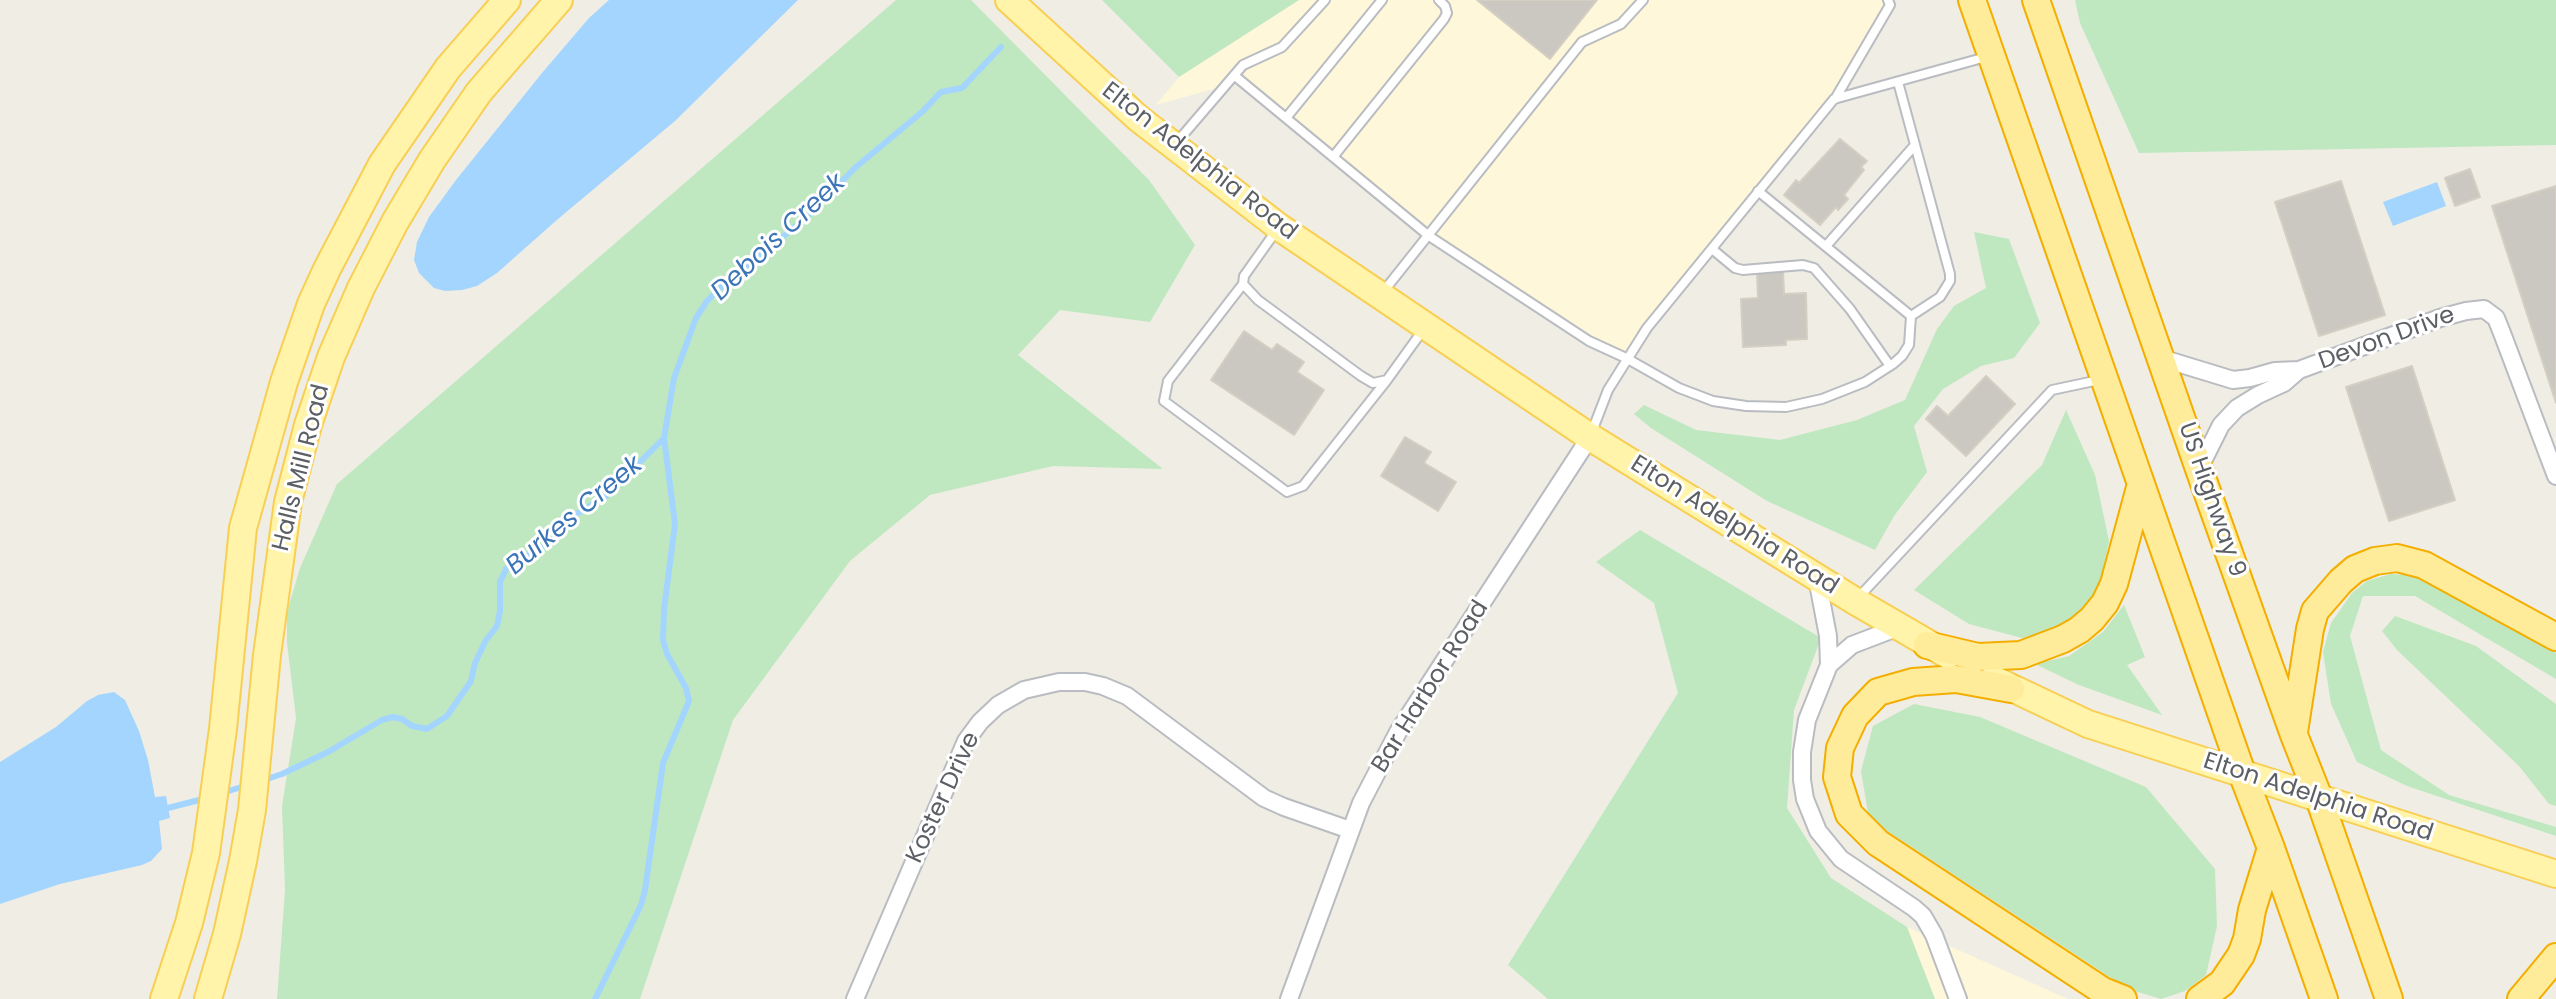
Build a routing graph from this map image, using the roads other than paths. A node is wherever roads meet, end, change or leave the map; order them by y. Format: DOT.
graph roads {
  1 [pos="507,0"];
  2 [pos="559,0"];
  3 [pos="1009,0"];
  4 [pos="1325,0"];
  5 [pos="1382,0"];
  6 [pos="1439,0"];
  7 [pos="1643,0"];
  8 [pos="1888,0"];
  9 [pos="1972,0"];
  10 [pos="2036,0"];
  11 [pos="1991,56"];
  12 [pos="1235,76"];
  13 [pos="1898,82"];
  14 [pos="1834,99"];
  15 [pos="1286,118"];
  16 [pos="1915,145"];
  17 [pos="1173,146"];
  18 [pos="1333,157"];
  19 [pos="1758,191"];
  20 [pos="1279,227"];
  21 [pos="1429,236"];
  22 [pos="1826,246"];
  23 [pos="1712,249"];
  24 [pos="1243,284"];
  25 [pos="1380,297"];
  26 [pos="1911,316"];
  27 [pos="1425,327"];
  28 [pos="1626,358"];
  29 [pos="2161,358"];
  30 [pos="1890,366"];
  31 [pos="2299,370"];
  32 [pos="2104,379"];
  33 [pos="1387,380"];
  34 [pos="1590,437"];
  35 [pos="2199,469"];
  36 [pos="2556,476"];
  37 [pos="2141,484"];
  38 [pos="1817,578"];
  39 [pos="1855,601"];
  40 [pos="1899,627"];
  41 [pos="2556,637"];
  42 [pos="1927,645"];
  43 [pos="1829,665"];
  44 [pos="2011,689"];
  45 [pos="2294,735"];
  46 [pos="2242,773"];
  47 [pos="2319,798"];
  48 [pos="1350,830"];
  49 [pos="2271,848"];
  50 [pos="2556,874"];
  51 [pos="2556,957"];
  52 [pos="164,999"];
  53 [pos="208,999"];
  54 [pos="855,999"];
  55 [pos="1289,999"];
  56 [pos="1958,999"];
  57 [pos="2123,999"];
  58 [pos="2200,999"];
  59 [pos="2324,999"];
  60 [pos="2389,999"];
  61 [pos="2521,999"];
  1 -- 52 [label="main road, Halls Mill Road"];
  2 -- 53 [label="main road, Halls Mill Road"];
  3 -- 17 [label="main road, Elton Adelphia Road"];
  4 -- 12 [label="lane"];
  5 -- 15 [label="lane"];
  6 -- 18 [label="lane"];
  7 -- 21 [label="lane"];
  8 -- 14 [label="lane"];
  9 -- 11 [label="highway"];
  10 -- 29 [label="highway, US Highway 9"];
  11 -- 13 [label="lane"];
  11 -- 32 [label="highway"];
  12 -- 15 [label="lane"];
  12 -- 17 [label="lane"];
  13 -- 14 [label="lane"];
  13 -- 16 [label="lane"];
  14 -- 19 [label="lane"];
  15 -- 18 [label="lane"];
  16 -- 22 [label="lane"];
  16 -- 26 [label="lane"];
  17 -- 20 [label="main road, Elton Adelphia Road"];
  18 -- 21 [label="lane"];
  19 -- 22 [label="lane"];
  19 -- 23 [label="lane"];
  20 -- 24 [label="lane"];
  20 -- 25 [label="main road, Elton Adelphia Road"];
  21 -- 25 [label="lane"];
  21 -- 28 [label="lane"];
  22 -- 26 [label="lane"];
  23 -- 28 [label="lane"];
  23 -- 30 [label="lane"];
  24 -- 33 [label="lane"];
  24 -- 33 [label="lane"];
  25 -- 27 [label="main road, Elton Adelphia Road"];
  26 -- 30 [label="lane"];
  27 -- 33 [label="lane"];
  27 -- 34 [label="main road, Elton Adelphia Road"];
  28 -- 30 [label="lane"];
  28 -- 34 [label="lane"];
  29 -- 31 [label="street"];
  29 -- 35 [label="highway, US Highway 9"];
  31 -- 35 [label="street"];
  31 -- 36 [label="street, Devon Drive"];
  32 -- 37 [label="highway"];
  32 -- 39 [label="lane"];
  34 -- 38 [label="main road, Elton Adelphia Road"];
  34 -- 48 [label="street, Bar Harbor Road"];
  35 -- 45 [label="highway, US Highway 9"];
  37 -- 42 [label="highway"];
  37 -- 46 [label="highway"];
  38 -- 39 [label="main road, Elton Adelphia Road"];
  38 -- 43 [label="street"];
  39 -- 40 [label="main road, Elton Adelphia Road"];
  40 -- 42 [label="main road, Elton Adelphia Road"];
  40 -- 43 [label="street"];
  41 -- 45 [label="highway"];
  42 -- 44 [label="main road, Elton Adelphia Road"];
  43 -- 56 [label="street"];
  44 -- 46 [label="main road, Elton Adelphia Road"];
  44 -- 57 [label="highway"];
  45 -- 47 [label="highway, US Highway 9"];
  46 -- 47 [label="main road, Elton Adelphia Road"];
  46 -- 49 [label="highway"];
  47 -- 50 [label="main road, Elton Adelphia Road"];
  47 -- 60 [label="highway, US Highway 9"];
  48 -- 54 [label="street, Koster Drive"];
  48 -- 55 [label="street, Bar Harbor Road"];
  49 -- 58 [label="highway"];
  49 -- 59 [label="highway"];
  51 -- 61 [label="highway"];
}
